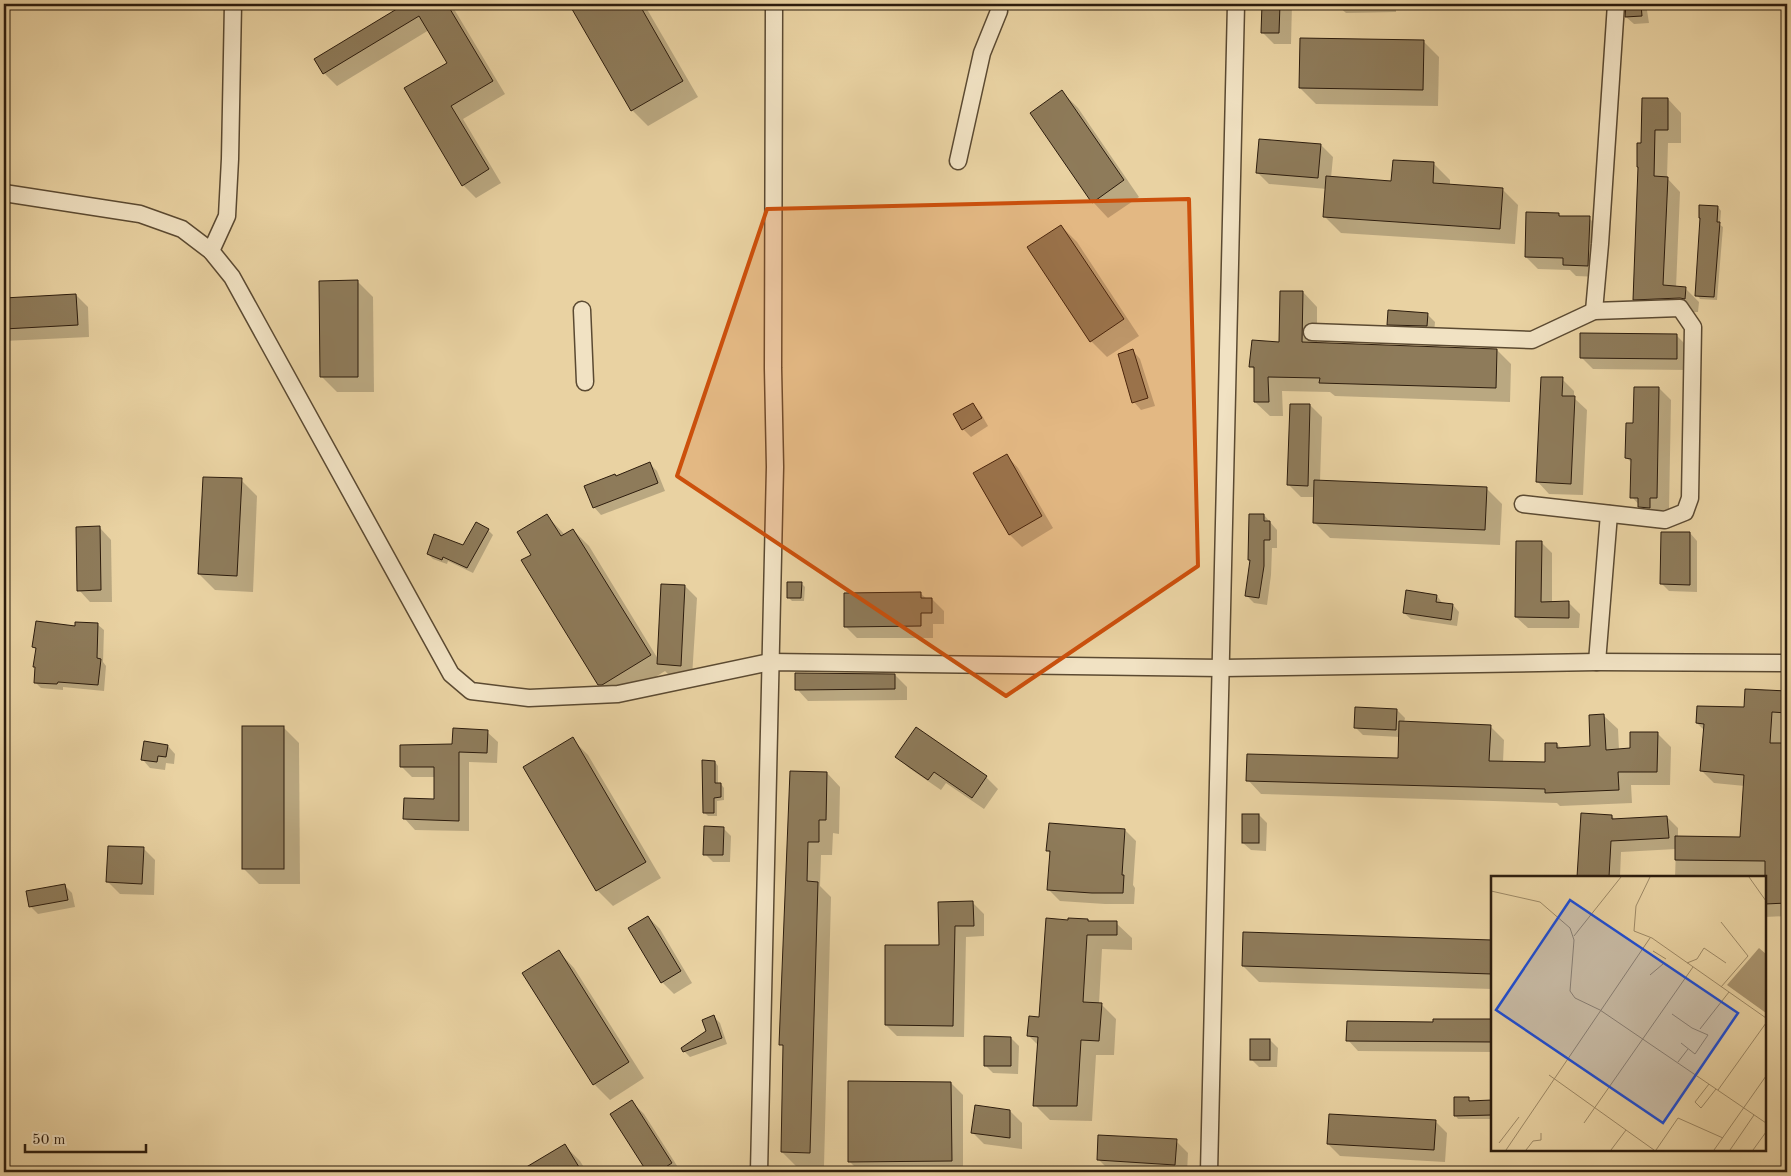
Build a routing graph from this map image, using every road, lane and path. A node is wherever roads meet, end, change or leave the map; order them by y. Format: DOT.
graph roads {
  1 [pos="232,4"];
  2 [pos="774,4"];
  3 [pos="1236,4"];
  4 [pos="1616,4"];
  5 [pos="999,11"];
  6 [pos="958,161"];
  7 [pos="4,193"];
  8 [pos="211,251"];
  9 [pos="582,310"];
  10 [pos="1594,311"];
  11 [pos="1312,332"];
  12 [pos="585,382"];
  13 [pos="1523,504"];
  14 [pos="1609,514"];
  15 [pos="770,662"];
  16 [pos="1597,662"];
  17 [pos="1787,663"];
  18 [pos="1222,668"];
  19 [pos="759,1172"];
  20 [pos="1209,1172"];
  1 -- 8 [label="street"];
  2 -- 15 [label="street"];
  3 -- 18 [label="street"];
  4 -- 10 [label="street"];
  5 -- 6 [label="street"];
  7 -- 8 [label="street"];
  8 -- 15 [label="street"];
  9 -- 12 [label="street"];
  10 -- 11 [label="street"];
  10 -- 14 [label="street"];
  13 -- 14 [label="street"];
  14 -- 16 [label="street"];
  15 -- 18 [label="street"];
  15 -- 19 [label="street"];
  16 -- 17 [label="street"];
  16 -- 18 [label="street"];
  18 -- 20 [label="street"];
}
